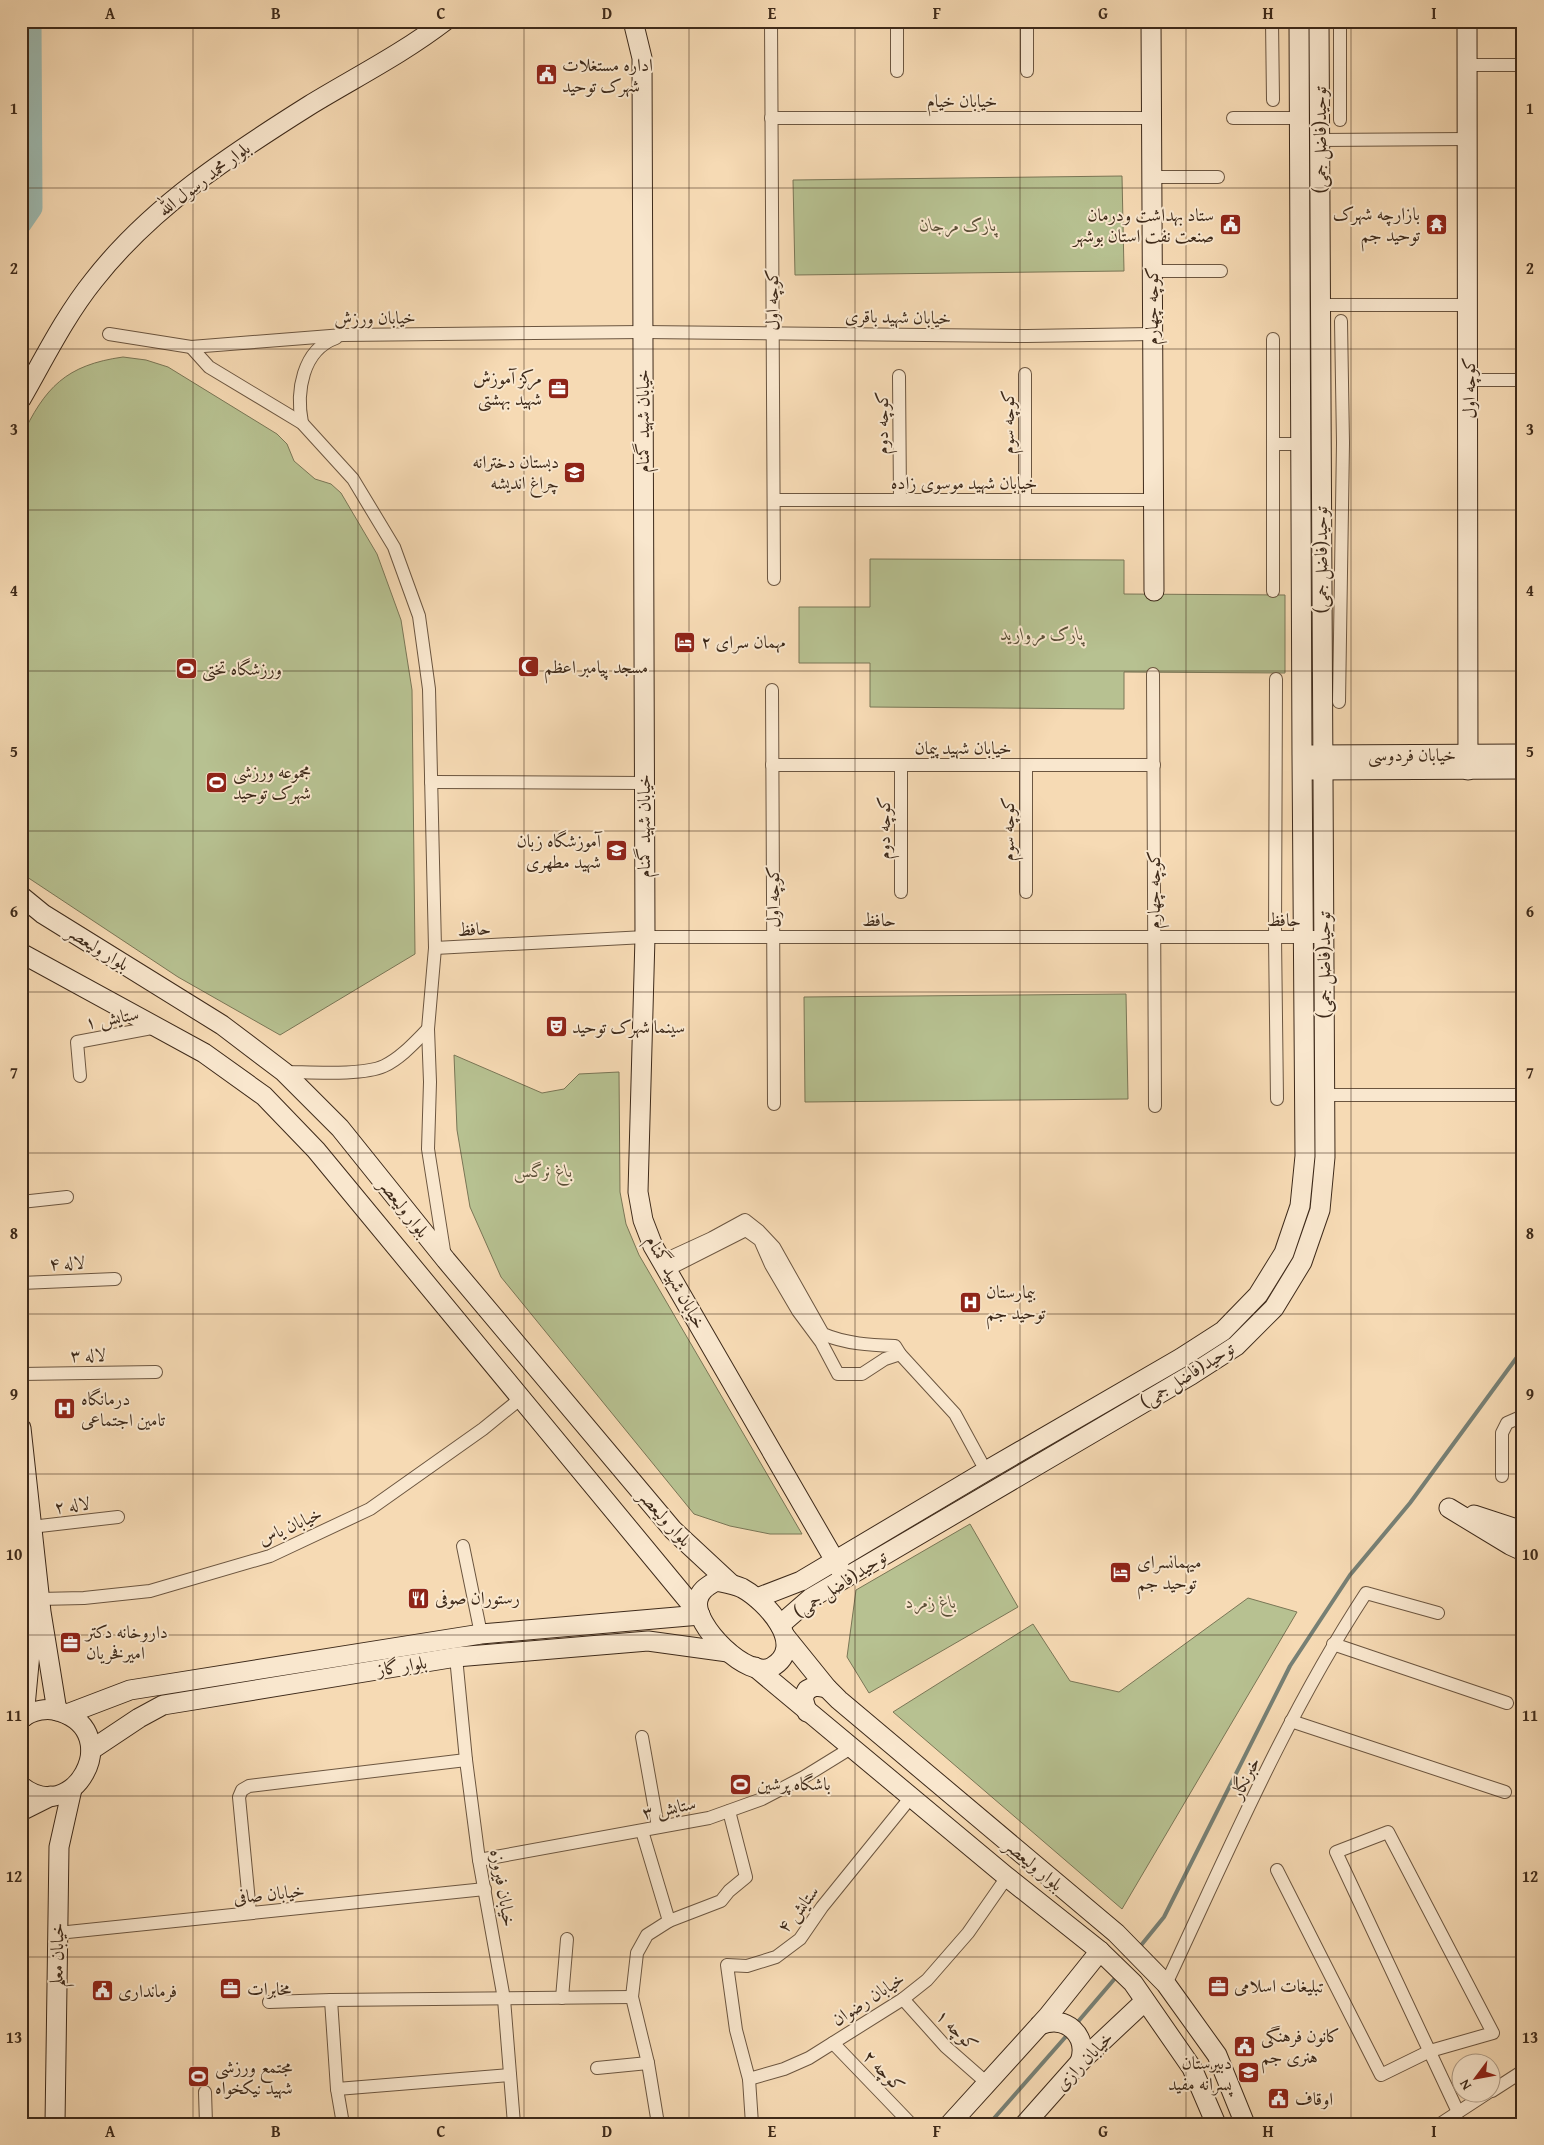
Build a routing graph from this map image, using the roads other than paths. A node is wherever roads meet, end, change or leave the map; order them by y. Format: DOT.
graph roads {
  1 [pos="445,21"];
  2 [pos="633,21"];
  3 [pos="771,21"];
  4 [pos="897,21"];
  5 [pos="1027,21"];
  6 [pos="1151,21"];
  7 [pos="1272,21"];
  8 [pos="1300,21"];
  9 [pos="1319,21"];
  10 [pos="1340,21"];
  11 [pos="1467,21"];
  12 [pos="1299,62"];
  13 [pos="1319,62"];
  14 [pos="1467,65"];
  15 [pos="1523,65"];
  16 [pos="898,71"];
  17 [pos="1028,71"];
  18 [pos="1273,100"];
  19 [pos="772,118"];
  20 [pos="1152,118"];
  21 [pos="1233,118"];
  22 [pos="1300,118"];
  23 [pos="1340,120"];
  24 [pos="1320,140"];
  25 [pos="1468,140"];
  26 [pos="1152,177"];
  27 [pos="1218,177"];
  28 [pos="1153,271"];
  29 [pos="1221,271"];
  30 [pos="1321,305"];
  31 [pos="1468,305"];
  32 [pos="1341,321"];
  33 [pos="643,332"];
  34 [pos="109,334"];
  35 [pos="773,334"];
  36 [pos="1152,334"];
  37 [pos="343,335"];
  38 [pos="1273,339"];
  39 [pos="192,347"];
  40 [pos="1025,374"];
  41 [pos="899,376"];
  42 [pos="1469,380"];
  43 [pos="1523,380"];
  44 [pos="21,399"];
  45 [pos="302,423"];
  46 [pos="1320,442"];
  47 [pos="1343,443"];
  48 [pos="1273,444"];
  49 [pos="1302,444"];
  50 [pos="774,500"];
  51 [pos="900,500"];
  52 [pos="1025,500"];
  53 [pos="1154,500"];
  54 [pos="774,579"];
  55 [pos="1273,590"];
  56 [pos="1154,591"];
  57 [pos="1153,674"];
  58 [pos="1276,679"];
  59 [pos="772,690"];
  60 [pos="1339,702"];
  61 [pos="1523,754"];
  62 [pos="1322,762"];
  63 [pos="1469,762"];
  64 [pos="1302,763"];
  65 [pos="772,765"];
  66 [pos="901,765"];
  67 [pos="1026,765"];
  68 [pos="1154,765"];
  69 [pos="1523,769"];
  70 [pos="431,782"];
  71 [pos="644,782"];
  72 [pos="902,892"];
  73 [pos="1026,892"];
  74 [pos="21,896"];
  75 [pos="644,937"];
  76 [pos="773,937"];
  77 [pos="1154,937"];
  78 [pos="1275,937"];
  79 [pos="1304,937"];
  80 [pos="1324,937"];
  81 [pos="435,948"];
  82 [pos="21,953"];
  83 [pos="157,1028"];
  84 [pos="428,1029"];
  85 [pos="284,1072"];
  86 [pos="80,1076"];
  87 [pos="1325,1095"];
  88 [pos="1523,1095"];
  89 [pos="1277,1099"];
  90 [pos="774,1104"];
  91 [pos="1155,1106"];
  92 [pos="67,1198"];
  93 [pos="21,1202"];
  94 [pos="446,1260"];
  95 [pos="665,1266"];
  96 [pos="115,1279"];
  97 [pos="21,1283"];
  98 [pos="897,1350"];
  99 [pos="156,1372"];
  100 [pos="21,1374"];
  101 [pos="520,1399"];
  102 [pos="1523,1416"];
  103 [pos="21,1428"];
  104 [pos="1043,1439"];
  105 [pos="1053,1456"];
  106 [pos="986,1471"];
  107 [pos="1502,1476"];
  108 [pos="118,1516"];
  109 [pos="31,1527"];
  110 [pos="1523,1531"];
  111 [pos="463,1546"];
  112 [pos="1523,1551"];
  113 [pos="835,1561"];
  114 [pos="21,1574"];
  115 [pos="845,1578"];
  116 [pos="730,1583"];
  117 [pos="757,1598"];
  118 [pos="40,1599"];
  119 [pos="1438,1613"];
  120 [pos="700,1615"];
  121 [pos="662,1619"];
  122 [pos="782,1630"];
  123 [pos="481,1634"];
  124 [pos="666,1643"];
  125 [pos="1333,1644"];
  126 [pos="728,1652"];
  127 [pos="456,1657"];
  128 [pos="755,1667"];
  129 [pos="827,1688"];
  130 [pos="130,1690"];
  131 [pos="1507,1703"];
  132 [pos="62,1712"];
  133 [pos="807,1712"];
  134 [pos="23,1718"];
  135 [pos="139,1718"];
  136 [pos="1291,1721"];
  137 [pos="642,1737"];
  138 [pos="851,1748"];
  139 [pos="91,1750"];
  140 [pos="466,1760"];
  141 [pos="21,1786"];
  142 [pos="72,1789"];
  143 [pos="1505,1792"];
  144 [pos="51,1796"];
  145 [pos="911,1798"];
  146 [pos="729,1810"];
  147 [pos="21,1811"];
  148 [pos="658,1827"];
  149 [pos="642,1831"];
  150 [pos="479,1860"];
  151 [pos="1277,1870"];
  152 [pos="1007,1878"];
  153 [pos="485,1889"];
  154 [pos="250,1913"];
  155 [pos="669,1921"];
  156 [pos="58,1933"];
  157 [pos="567,1939"];
  158 [pos="1104,1955"];
  159 [pos="1166,1984"];
  160 [pos="632,1996"];
  161 [pos="562,1998"];
  162 [pos="504,1999"];
  163 [pos="903,1999"];
  164 [pos="331,2000"];
  165 [pos="1145,2001"];
  166 [pos="269,2002"];
  167 [pos="1040,2025"];
  168 [pos="833,2043"];
  169 [pos="1430,2051"];
  170 [pos="1080,2062"];
  171 [pos="648,2063"];
  172 [pos="597,2068"];
  173 [pos="1523,2071"];
  174 [pos="510,2075"];
  175 [pos="749,2079"];
  176 [pos="987,2083"];
  177 [pos="1502,2084"];
  178 [pos="337,2089"];
  179 [pos="205,2092"];
  180 [pos="1474,2102"];
  181 [pos="1458,2112"];
  182 [pos="55,2124"];
  183 [pos="206,2124"];
  184 [pos="343,2124"];
  185 [pos="514,2124"];
  186 [pos="658,2124"];
  187 [pos="752,2124"];
  188 [pos="911,2124"];
  189 [pos="950,2124"];
  190 [pos="1025,2124"];
  191 [pos="1216,2124"];
  192 [pos="1245,2124"];
  193 [pos="1440,2124"];
  1 -- 44 [label="street, بلوار محمد رسول الله"];
  2 -- 33 [label="street, خیابان شهید گمنام"];
  3 -- 19 [label="street, کوچه اول"];
  4 -- 16 [label="street"];
  5 -- 17 [label="street"];
  6 -- 20 [label="street, کوچه چهارم"];
  7 -- 18 [label="street"];
  8 -- 12 [label="street, توحید(فاضل جمی)"];
  9 -- 13 [label="street, توحید(فاضل جمی)"];
  10 -- 23 [label="street"];
  11 -- 14 [label="street, کوچه اول"];
  12 -- 13 [label="street"];
  12 -- 22 [label="street, توحید(فاضل جمی)"];
  13 -- 24 [label="street, توحید(فاضل جمی)"];
  14 -- 15 [label="street"];
  14 -- 25 [label="street, کوچه اول"];
  19 -- 20 [label="street, خیابان خیام"];
  19 -- 35 [label="street, کوچه اول"];
  20 -- 26 [label="street, کوچه چهارم"];
  21 -- 22 [label="street"];
  22 -- 49 [label="street, توحید(فاضل جمی)"];
  24 -- 25 [label="street"];
  24 -- 30 [label="street, توحید(فاضل جمی)"];
  25 -- 31 [label="street, کوچه اول"];
  26 -- 27 [label="street"];
  26 -- 28 [label="street, کوچه چهارم"];
  28 -- 29 [label="street"];
  28 -- 36 [label="street, کوچه چهارم"];
  30 -- 31 [label="street"];
  30 -- 46 [label="street, توحید(فاضل جمی)"];
  31 -- 42 [label="street, کوچه اول"];
  32 -- 47 [label="street"];
  33 -- 35 [label="street, خیابان شهید باقری"];
  33 -- 37 [label="street, خیابان ورزش"];
  33 -- 71 [label="street, خیابان شهید گمنام"];
  34 -- 39 [label="street, خیابان ورزش"];
  35 -- 36 [label="street, خیابان شهید باقری"];
  35 -- 50 [label="street, کوچه اول"];
  36 -- 53 [label="street, کوچه چهارم"];
  37 -- 39 [label="street, خیابان ورزش"];
  37 -- 45 [label="street"];
  38 -- 48 [label="street"];
  39 -- 45 [label="street"];
  40 -- 52 [label="street, کوچه سوم"];
  41 -- 51 [label="street, کوچه دوم"];
  42 -- 43 [label="street"];
  42 -- 63 [label="street, کوچه اول"];
  45 -- 70 [label="street"];
  46 -- 47 [label="street"];
  46 -- 62 [label="street, توحید(فاضل جمی)"];
  47 -- 60 [label="street"];
  48 -- 49 [label="street"];
  48 -- 55 [label="street"];
  49 -- 64 [label="street, توحید(فاضل جمی)"];
  50 -- 51 [label="street, خیابان شهید موسوی زاده"];
  50 -- 54 [label="street, کوچه اول"];
  51 -- 52 [label="street, خیابان شهید موسوی زاده"];
  52 -- 53 [label="street, خیابان شهید موسوی زاده"];
  53 -- 56 [label="street, کوچه چهارم"];
  57 -- 68 [label="street, کوچه چهارم"];
  58 -- 78 [label="street"];
  59 -- 65 [label="street, کوچه اول"];
  61 -- 63 [label="street, خیابان فردوسی"];
  62 -- 63 [label="street, خیابان فردوسی"];
  62 -- 64 [label="street, خیابان فردوسی"];
  62 -- 80 [label="street, توحید(فاضل جمی)"];
  63 -- 69 [label="street, خیابان فردوسی"];
  64 -- 79 [label="street, توحید(فاضل جمی)"];
  65 -- 66 [label="street, خیابان شهید پیمان"];
  65 -- 76 [label="street, کوچه اول"];
  66 -- 67 [label="street, خیابان شهید پیمان"];
  66 -- 72 [label="street, کوچه دوم"];
  67 -- 68 [label="street, خیابان شهید پیمان"];
  67 -- 73 [label="street, کوچه سوم"];
  68 -- 77 [label="street, کوچه چهارم"];
  70 -- 71 [label="street"];
  70 -- 81 [label="street"];
  71 -- 75 [label="street, خیابان شهید گمنام"];
  74 -- 85 [label="street, بلوار ولیعصر"];
  75 -- 76 [label="street, حافظ"];
  75 -- 81 [label="street, حافظ"];
  75 -- 95 [label="street, خیابان شهید گمنام"];
  76 -- 77 [label="street, حافظ"];
  76 -- 90 [label="street, کوچه اول"];
  77 -- 78 [label="street, حافظ"];
  77 -- 91 [label="street, کوچه چهارم"];
  78 -- 79 [label="street, حافظ"];
  78 -- 89 [label="street"];
  79 -- 80 [label="street, حافظ"];
  79 -- 104 [label="street, توحید(فاضل جمی)"];
  80 -- 87 [label="street, توحید(فاضل جمی)"];
  81 -- 84 [label="street"];
  82 -- 83 [label="street, بلوار ولیعصر"];
  83 -- 86 [label="street, ستایش ۱"];
  83 -- 101 [label="street, بلوار ولیعصر"];
  84 -- 85 [label="street"];
  84 -- 94 [label="street"];
  85 -- 94 [label="street, بلوار ولیعصر"];
  87 -- 88 [label="street"];
  87 -- 105 [label="street, توحید(فاضل جمی)"];
  92 -- 93 [label="street"];
  94 -- 116 [label="street, بلوار ولیعصر"];
  95 -- 98 [label="street"];
  95 -- 98 [label="street"];
  95 -- 113 [label="street, خیابان شهید گمنام"];
  96 -- 97 [label="street, لاله ۴"];
  98 -- 106 [label="street"];
  99 -- 100 [label="street, لاله ۳"];
  101 -- 118 [label="street, خیابان یاس"];
  101 -- 120 [label="street, بلوار ولیعصر"];
  102 -- 107 [label="street"];
  103 -- 109 [label="street"];
  104 -- 105 [label="street"];
  104 -- 106 [label="street, توحید(فاضل جمی)"];
  105 -- 115 [label="street, توحید(فاضل جمی)"];
  106 -- 113 [label="street, توحید(فاضل جمی)"];
  108 -- 109 [label="street, لاله ۲"];
  109 -- 118 [label="street"];
  110 -- 112 [label="street"];
  111 -- 123 [label="street"];
  113 -- 115 [label="street, خیابان شهید گمنام"];
  113 -- 117 [label="street, توحید(فاضل جمی)"];
  114 -- 134 [label="street"];
  115 -- 122 [label="street, توحید(فاضل جمی)"];
  116 -- 117 [label="street"];
  116 -- 120 [label="street"];
  117 -- 122 [label="street"];
  118 -- 132 [label="street"];
  119 -- 125 [label="street, خبرنگار"];
  120 -- 121 [label="street, بلوار گاز"];
  120 -- 126 [label="street"];
  121 -- 123 [label="street, بلوار گاز"];
  121 -- 124 [label="street"];
  122 -- 128 [label="street"];
  122 -- 129 [label="street, بلوار ولیعصر"];
  123 -- 130 [label="street, بلوار گاز"];
  124 -- 126 [label="street, بلوار گاز"];
  124 -- 127 [label="street, بلوار گاز"];
  125 -- 131 [label="street"];
  125 -- 136 [label="street, خبرنگار"];
  126 -- 128 [label="street"];
  127 -- 135 [label="street, بلوار گاز"];
  127 -- 140 [label="street, خیابان فیروزه"];
  128 -- 133 [label="street, بلوار ولیعصر"];
  129 -- 133 [label="street"];
  129 -- 159 [label="street, بلوار ولیعصر"];
  130 -- 132 [label="street, بلوار گاز"];
  130 -- 135 [label="street"];
  132 -- 134 [label="street, بلوار گاز"];
  132 -- 139 [label="street"];
  133 -- 138 [label="street, بلوار ولیعصر"];
  135 -- 139 [label="street, بلوار گاز"];
  136 -- 143 [label="street"];
  136 -- 159 [label="street, خبرنگار"];
  137 -- 148 [label="street"];
  138 -- 145 [label="street, بلوار ولیعصر"];
  138 -- 146 [label="street, ستایش ۳"];
  139 -- 142 [label="street"];
  140 -- 150 [label="street, خیابان فیروزه"];
  140 -- 154 [label="street"];
  141 -- 144 [label="street"];
  142 -- 144 [label="street"];
  142 -- 156 [label="street, خیابان معلم"];
  144 -- 147 [label="street"];
  145 -- 152 [label="street, بلوار ولیعصر"];
  145 -- 175 [label="street, ستایش ۴"];
  146 -- 148 [label="street, ستایش ۳"];
  146 -- 155 [label="street"];
  148 -- 149 [label="street, ستایش ۳"];
  149 -- 150 [label="street, ستایش ۳"];
  149 -- 155 [label="street"];
  150 -- 153 [label="street, خیابان فیروزه"];
  151 -- 169 [label="street"];
  152 -- 158 [label="street, بلوار ولیعصر"];
  152 -- 163 [label="street, خیابان رضوان"];
  153 -- 154 [label="street, خیابان صافی"];
  153 -- 162 [label="street, خیابان فیروزه"];
  154 -- 156 [label="street, خیابان صافی"];
  155 -- 160 [label="street"];
  156 -- 182 [label="street, خیابان معلم"];
  157 -- 161 [label="street"];
  158 -- 165 [label="street, بلوار ولیعصر"];
  158 -- 167 [label="street"];
  159 -- 192 [label="street, بلوار ولیعصر"];
  160 -- 161 [label="street"];
  160 -- 171 [label="street"];
  161 -- 162 [label="street"];
  162 -- 164 [label="street"];
  162 -- 174 [label="street, خیابان فیروزه"];
  163 -- 168 [label="street, خیابان رضوان"];
  163 -- 176 [label="street, کوچه ۱"];
  164 -- 166 [label="street"];
  164 -- 178 [label="street"];
  165 -- 170 [label="street, خیابان رازی"];
  165 -- 191 [label="street, بلوار ولیعصر"];
  167 -- 170 [label="street"];
  167 -- 176 [label="street"];
  168 -- 175 [label="street, خیابان رضوان"];
  168 -- 188 [label="street, کوچه ۲"];
  169 -- 169 [label="street"];
  169 -- 181 [label="street"];
  170 -- 190 [label="street, خیابان رازی"];
  171 -- 172 [label="street"];
  171 -- 186 [label="street"];
  173 -- 177 [label="street"];
  174 -- 178 [label="street"];
  174 -- 185 [label="street, خیابان فیروزه"];
  175 -- 187 [label="street"];
  176 -- 189 [label="street"];
  178 -- 184 [label="street"];
  179 -- 183 [label="street"];
  180 -- 181 [label="street"];
  181 -- 193 [label="street"];
}
